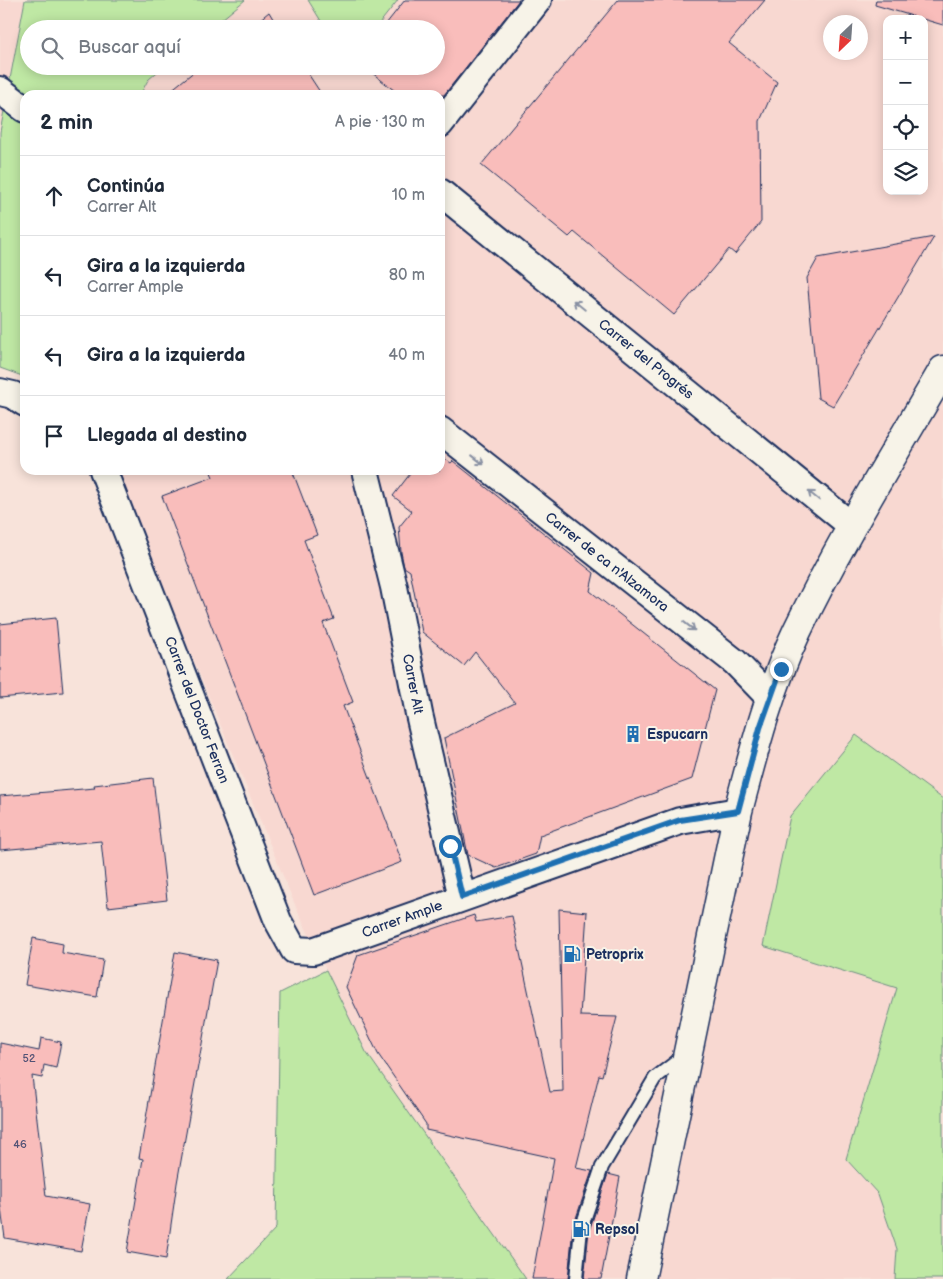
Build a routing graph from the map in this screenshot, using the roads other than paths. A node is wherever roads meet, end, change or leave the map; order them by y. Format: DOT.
graph roads {
  1 [pos="538,0"];
  2 [pos="0,90"];
  3 [pos="20,105"];
  4 [pos="445,118"];
  5 [pos="445,196"];
  6 [pos="943,370"];
  7 [pos="0,392"];
  8 [pos="20,400"];
  9 [pos="445,434"];
  10 [pos="107,475"];
  11 [pos="366,475"];
  12 [pos="852,526"];
  13 [pos="770,698"];
  14 [pos="738,811"];
  15 [pos="462,897"];
  16 [pos="294,950"];
  17 [pos="688,1054"];
  18 [pos="576,1279"];
  19 [pos="641,1279"];
  1 -- 4 [label="street"];
  2 -- 3 [label="street"];
  12 -- 5 [label="street, Carrer del Progrés, one-way"];
  6 -- 12 [label="main road"];
  7 -- 8 [label="street"];
  9 -- 13 [label="street, Carrer de ca n'Alzamora, one-way"];
  10 -- 16 [label="street, Carrer del Doctor Ferran"];
  11 -- 15 [label="street, Carrer Alt"];
  12 -- 13 [label="main road"];
  13 -- 14 [label="main road"];
  14 -- 15 [label="street, Carrer Ample"];
  14 -- 17 [label="main road"];
  15 -- 16 [label="street, Carrer Ample"];
  17 -- 18 [label="lane"];
  17 -- 19 [label="main road"];
}
